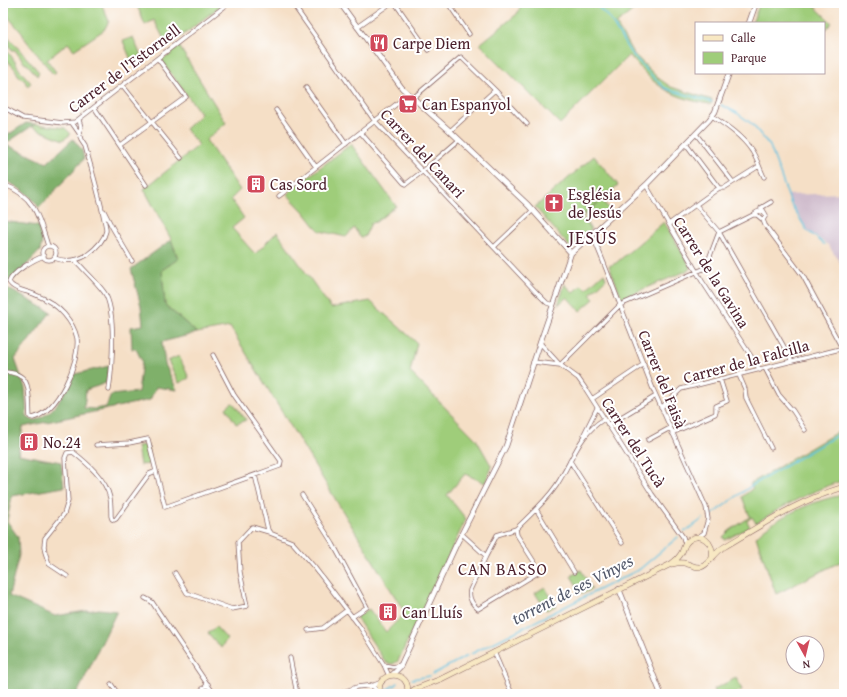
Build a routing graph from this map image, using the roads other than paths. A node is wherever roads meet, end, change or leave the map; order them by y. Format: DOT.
graph roads {
  1 [pos="229,3"];
  2 [pos="292,3"];
  3 [pos="340,3"];
  4 [pos="391,3"];
  5 [pos="395,3"];
  6 [pos="448,3"];
  7 [pos="756,3"];
  8 [pos="749,22"];
  9 [pos="357,27"];
  10 [pos="469,34"];
  11 [pos="428,50"];
  12 [pos="158,59"];
  13 [pos="729,74"];
  14 [pos="123,86"];
  15 [pos="306,88"];
  16 [pos="495,90"];
  17 [pos="410,96"];
  18 [pos="3,107"];
  19 [pos="94,107"];
  20 [pos="276,110"];
  21 [pos="712,116"];
  22 [pos="79,120"];
  23 [pos="376,121"];
  24 [pos="152,122"];
  25 [pos="72,123"];
  26 [pos="527,124"];
  27 [pos="450,131"];
  28 [pos="79,133"];
  29 [pos="361,133"];
  30 [pos="696,134"];
  31 [pos="459,140"];
  32 [pos="346,144"];
  33 [pos="686,144"];
  34 [pos="120,145"];
  35 [pos="181,158"];
  36 [pos="759,166"];
  37 [pos="316,167"];
  38 [pos="423,171"];
  39 [pos="764,177"];
  40 [pos="733,182"];
  41 [pos="3,184"];
  42 [pos="146,185"];
  43 [pos="646,185"];
  44 [pos="719,188"];
  45 [pos="279,196"];
  46 [pos="771,202"];
  47 [pos="696,205"];
  48 [pos="102,206"];
  49 [pos="533,210"];
  50 [pos="761,210"];
  51 [pos="753,215"];
  52 [pos="763,220"];
  53 [pos="669,224"];
  54 [pos="719,232"];
  55 [pos="592,234"];
  56 [pos="48,246"];
  57 [pos="494,247"];
  58 [pos="571,253"];
  59 [pos="44,256"];
  60 [pos="54,258"];
  61 [pos="75,260"];
  62 [pos="132,261"];
  63 [pos="697,272"];
  64 [pos="553,305"];
  65 [pos="620,305"];
  66 [pos="540,343"];
  67 [pos="843,348"];
  68 [pos="844,354"];
  69 [pos="212,355"];
  70 [pos="792,361"];
  71 [pos="533,362"];
  72 [pos="644,364"];
  73 [pos="560,365"];
  74 [pos="765,368"];
  75 [pos="760,370"];
  76 [pos="3,372"];
  77 [pos="739,375"];
  78 [pos="720,380"];
  79 [pos="109,390"];
  80 [pos="656,396"];
  81 [pos="592,399"];
  82 [pos="597,408"];
  83 [pos="661,408"];
  84 [pos="604,418"];
  85 [pos="608,425"];
  86 [pos="671,430"];
  87 [pos="804,430"];
  88 [pos="582,438"];
  89 [pos="648,440"];
  90 [pos="96,445"];
  91 [pos="771,448"];
  92 [pos="570,461"];
  93 [pos="156,471"];
  94 [pos="255,474"];
  95 [pos="844,487"];
  96 [pos="302,495"];
  97 [pos="536,509"];
  98 [pos="516,529"];
  99 [pos="270,533"];
  100 [pos="704,533"];
  101 [pos="462,534"];
  102 [pos="683,537"];
  103 [pos="698,537"];
  104 [pos="691,539"];
  105 [pos="622,542"];
  106 [pos="709,542"];
  107 [pos="685,544"];
  108 [pos="724,547"];
  109 [pos="683,551"];
  110 [pos="486,556"];
  111 [pos="712,557"];
  112 [pos="671,564"];
  113 [pos="689,564"];
  114 [pos="574,572"];
  115 [pos="175,573"];
  116 [pos="67,576"];
  117 [pos="619,589"];
  118 [pos="145,598"];
  119 [pos="347,610"];
  120 [pos="352,617"];
  121 [pos="308,630"];
  122 [pos="494,652"];
  123 [pos="290,658"];
  124 [pos="384,665"];
  125 [pos="400,666"];
  126 [pos="390,676"];
  127 [pos="405,681"];
  128 [pos="382,682"];
  129 [pos="111,684"];
  130 [pos="208,684"];
  131 [pos="371,685"];
  132 [pos="419,687"];
  133 [pos="380,693"];
  134 [pos="118,694"];
  135 [pos="197,694"];
  136 [pos="214,694"];
  137 [pos="297,694"];
  138 [pos="338,694"];
  139 [pos="408,694"];
  140 [pos="512,694"];
  141 [pos="660,694"];
  1 -- 12 [label="street, Carrer de l'Estornell"];
  2 -- 23 [label="street, Carrer del Canari"];
  3 -- 9 [label="street"];
  4 -- 9 [label="street"];
  5 -- 11 [label="street"];
  6 -- 10 [label="street"];
  7 -- 8 [label="street"];
  9 -- 17 [label="street"];
  12 -- 14 [label="street, Carrer de l'Estornell"];
  12 -- 24 [label="street"];
  13 -- 21 [label="street"];
  14 -- 19 [label="street, Carrer de l'Estornell"];
  14 -- 24 [label="street"];
  15 -- 32 [label="street"];
  16 -- 17 [label="street"];
  16 -- 26 [label="street"];
  16 -- 27 [label="street"];
  17 -- 23 [label="street"];
  17 -- 27 [label="street"];
  18 -- 25 [label="street, Carrer de l'Estornell"];
  19 -- 22 [label="street, Carrer de l'Estornell"];
  19 -- 34 [label="street"];
  20 -- 37 [label="street"];
  21 -- 30 [label="street"];
  21 -- 36 [label="street"];
  22 -- 25 [label="street, Carrer de l'Estornell"];
  22 -- 28 [label="street"];
  23 -- 29 [label="street"];
  23 -- 38 [label="street, Carrer del Canari"];
  24 -- 34 [label="street"];
  24 -- 35 [label="street"];
  25 -- 28 [label="street"];
  27 -- 31 [label="street"];
  28 -- 48 [label="street"];
  29 -- 32 [label="street"];
  29 -- 38 [label="street"];
  30 -- 33 [label="street"];
  30 -- 40 [label="street"];
  31 -- 38 [label="street"];
  31 -- 49 [label="street"];
  32 -- 37 [label="street"];
  33 -- 43 [label="street"];
  33 -- 44 [label="street"];
  34 -- 42 [label="street"];
  36 -- 39 [label="street"];
  36 -- 40 [label="street"];
  37 -- 45 [label="street"];
  38 -- 57 [label="street, Carrer del Canari"];
  40 -- 44 [label="street"];
  41 -- 56 [label="street"];
  43 -- 53 [label="street, Carrer de la Gavina"];
  43 -- 55 [label="street"];
  44 -- 47 [label="street"];
  46 -- 50 [label="street"];
  47 -- 53 [label="street"];
  47 -- 54 [label="street"];
  48 -- 61 [label="street"];
  48 -- 62 [label="street"];
  49 -- 57 [label="street"];
  49 -- 58 [label="street"];
  50 -- 51 [label="street"];
  50 -- 52 [label="street"];
  51 -- 52 [label="street"];
  51 -- 54 [label="street"];
  52 -- 67 [label="street"];
  53 -- 63 [label="street, Carrer de la Gavina"];
  54 -- 63 [label="street"];
  54 -- 70 [label="street"];
  55 -- 58 [label="street"];
  55 -- 65 [label="street, Carrer del Faisà"];
  56 -- 59 [label="street"];
  56 -- 60 [label="street"];
  57 -- 64 [label="street, Carrer del Canari"];
  58 -- 64 [label="street"];
  59 -- 60 [label="street"];
  59 -- 76 [label="street"];
  60 -- 61 [label="street"];
  61 -- 79 [label="street"];
  63 -- 65 [label="street"];
  63 -- 75 [label="street, Carrer de la Gavina"];
  64 -- 66 [label="street"];
  65 -- 72 [label="street, Carrer del Faisà"];
  65 -- 73 [label="street"];
  66 -- 71 [label="street"];
  66 -- 73 [label="street, Carrer del Tucà"];
  67 -- 68 [label="street"];
  67 -- 70 [label="street, Carrer de la Falcilla"];
  69 -- 94 [label="street"];
  70 -- 74 [label="street, Carrer de la Falcilla"];
  71 -- 73 [label="street, Carrer del Tucà"];
  71 -- 101 [label="street"];
  72 -- 80 [label="street, Carrer del Faisà"];
  72 -- 81 [label="street"];
  73 -- 81 [label="street, Carrer del Tucà"];
  74 -- 75 [label="street, Carrer de la Falcilla"];
  74 -- 87 [label="street"];
  75 -- 77 [label="street, Carrer de la Falcilla"];
  77 -- 78 [label="street, Carrer de la Falcilla"];
  77 -- 91 [label="street"];
  78 -- 83 [label="street, Carrer de la Falcilla"];
  78 -- 86 [label="street"];
  80 -- 83 [label="street, Carrer del Faisà"];
  80 -- 85 [label="street"];
  81 -- 82 [label="street, Carrer del Tucà"];
  82 -- 84 [label="street, Carrer del Tucà"];
  82 -- 88 [label="street"];
  83 -- 86 [label="street, Carrer del Faisà"];
  84 -- 85 [label="street, Carrer del Tucà"];
  84 -- 88 [label="street"];
  85 -- 102 [label="street, Carrer del Tucà"];
  86 -- 89 [label="street"];
  86 -- 100 [label="street, Carrer del Faisà"];
  88 -- 92 [label="street"];
  90 -- 93 [label="street"];
  92 -- 97 [label="street"];
  92 -- 105 [label="street"];
  93 -- 94 [label="street"];
  93 -- 116 [label="street"];
  94 -- 99 [label="street"];
  95 -- 108 [label="main road"];
  96 -- 120 [label="street"];
  97 -- 98 [label="street"];
  97 -- 114 [label="street"];
  98 -- 110 [label="street"];
  98 -- 110 [label="street"];
  99 -- 115 [label="street"];
  99 -- 119 [label="street"];
  100 -- 103 [label="street"];
  100 -- 106 [label="street"];
  101 -- 110 [label="street"];
  101 -- 125 [label="street"];
  102 -- 104 [label="street"];
  102 -- 107 [label="street, Carrer del Tucà"];
  103 -- 104 [label="main road"];
  103 -- 106 [label="main road"];
  104 -- 107 [label="main road"];
  106 -- 108 [label="main road"];
  106 -- 111 [label="main road"];
  107 -- 109 [label="main road"];
  108 -- 111 [label="main road"];
  109 -- 112 [label="main road"];
  109 -- 113 [label="main road"];
  111 -- 113 [label="main road"];
  112 -- 113 [label="main road"];
  112 -- 117 [label="main road"];
  117 -- 122 [label="main road"];
  117 -- 141 [label="street"];
  118 -- 130 [label="street"];
  119 -- 120 [label="street"];
  119 -- 121 [label="street"];
  120 -- 124 [label="street"];
  122 -- 132 [label="main road"];
  122 -- 140 [label="street"];
  123 -- 137 [label="street"];
  124 -- 125 [label="street"];
  124 -- 126 [label="street"];
  125 -- 126 [label="street"];
  125 -- 127 [label="street"];
  126 -- 127 [label="main road"];
  126 -- 128 [label="main road"];
  127 -- 132 [label="main road"];
  127 -- 139 [label="main road"];
  128 -- 131 [label="street"];
  128 -- 133 [label="main road"];
  129 -- 134 [label="street"];
  130 -- 135 [label="street"];
  130 -- 136 [label="street"];
  131 -- 133 [label="street"];
  131 -- 138 [label="street"];
  132 -- 139 [label="main road"];
}
